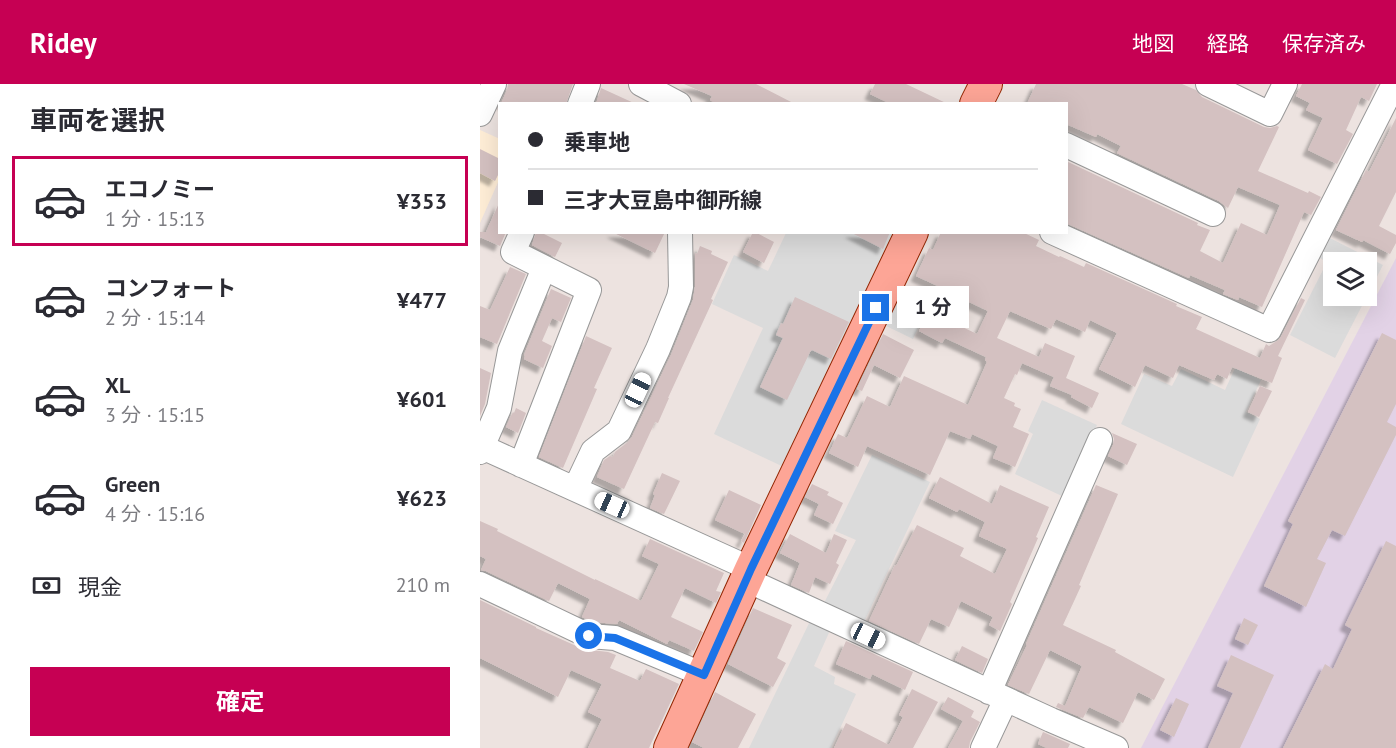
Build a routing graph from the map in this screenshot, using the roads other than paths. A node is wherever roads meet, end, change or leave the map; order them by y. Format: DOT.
graph roads {
  1 [pos="494,84"];
  2 [pos="588,84"];
  3 [pos="640,84"];
  4 [pos="1208,84"];
  5 [pos="1285,84"];
  6 [pos="1394,84"];
  7 [pos="581,102"];
  8 [pos="676,102"];
  9 [pos="480,114"];
  10 [pos="1068,147"];
  11 [pos="1213,213"];
  12 [pos="521,234"];
  13 [pos="680,234"];
  14 [pos="911,234"];
  15 [pos="1056,234"];
  16 [pos="544,268"];
  17 [pos="1100,440"];
  18 [pos="481,448"];
  19 [pos="521,465"];
  20 [pos="574,489"];
  21 [pos="749,574"];
  22 [pos="480,584"];
  23 [pos="704,675"];
  24 [pos="998,696"];
  25 [pos="670,748"];
  26 [pos="983,748"];
  27 [pos="1116,748"];
  1 -- 9 [label="street"];
  2 -- 7 [label="street"];
  3 -- 8 [label="street"];
  4 -- 5 [label="street"];
  6 -- 15 [label="street"];
  10 -- 11 [label="street"];
  12 -- 16 [label="street"];
  13 -- 20 [label="street"];
  14 -- 21 [label="main road"];
  16 -- 18 [label="street"];
  16 -- 19 [label="street"];
  17 -- 24 [label="street"];
  18 -- 19 [label="street"];
  19 -- 20 [label="street"];
  20 -- 21 [label="street"];
  21 -- 23 [label="main road"];
  21 -- 24 [label="street"];
  22 -- 23 [label="street"];
  23 -- 25 [label="main road"];
  24 -- 26 [label="street"];
  24 -- 27 [label="street"];
}
